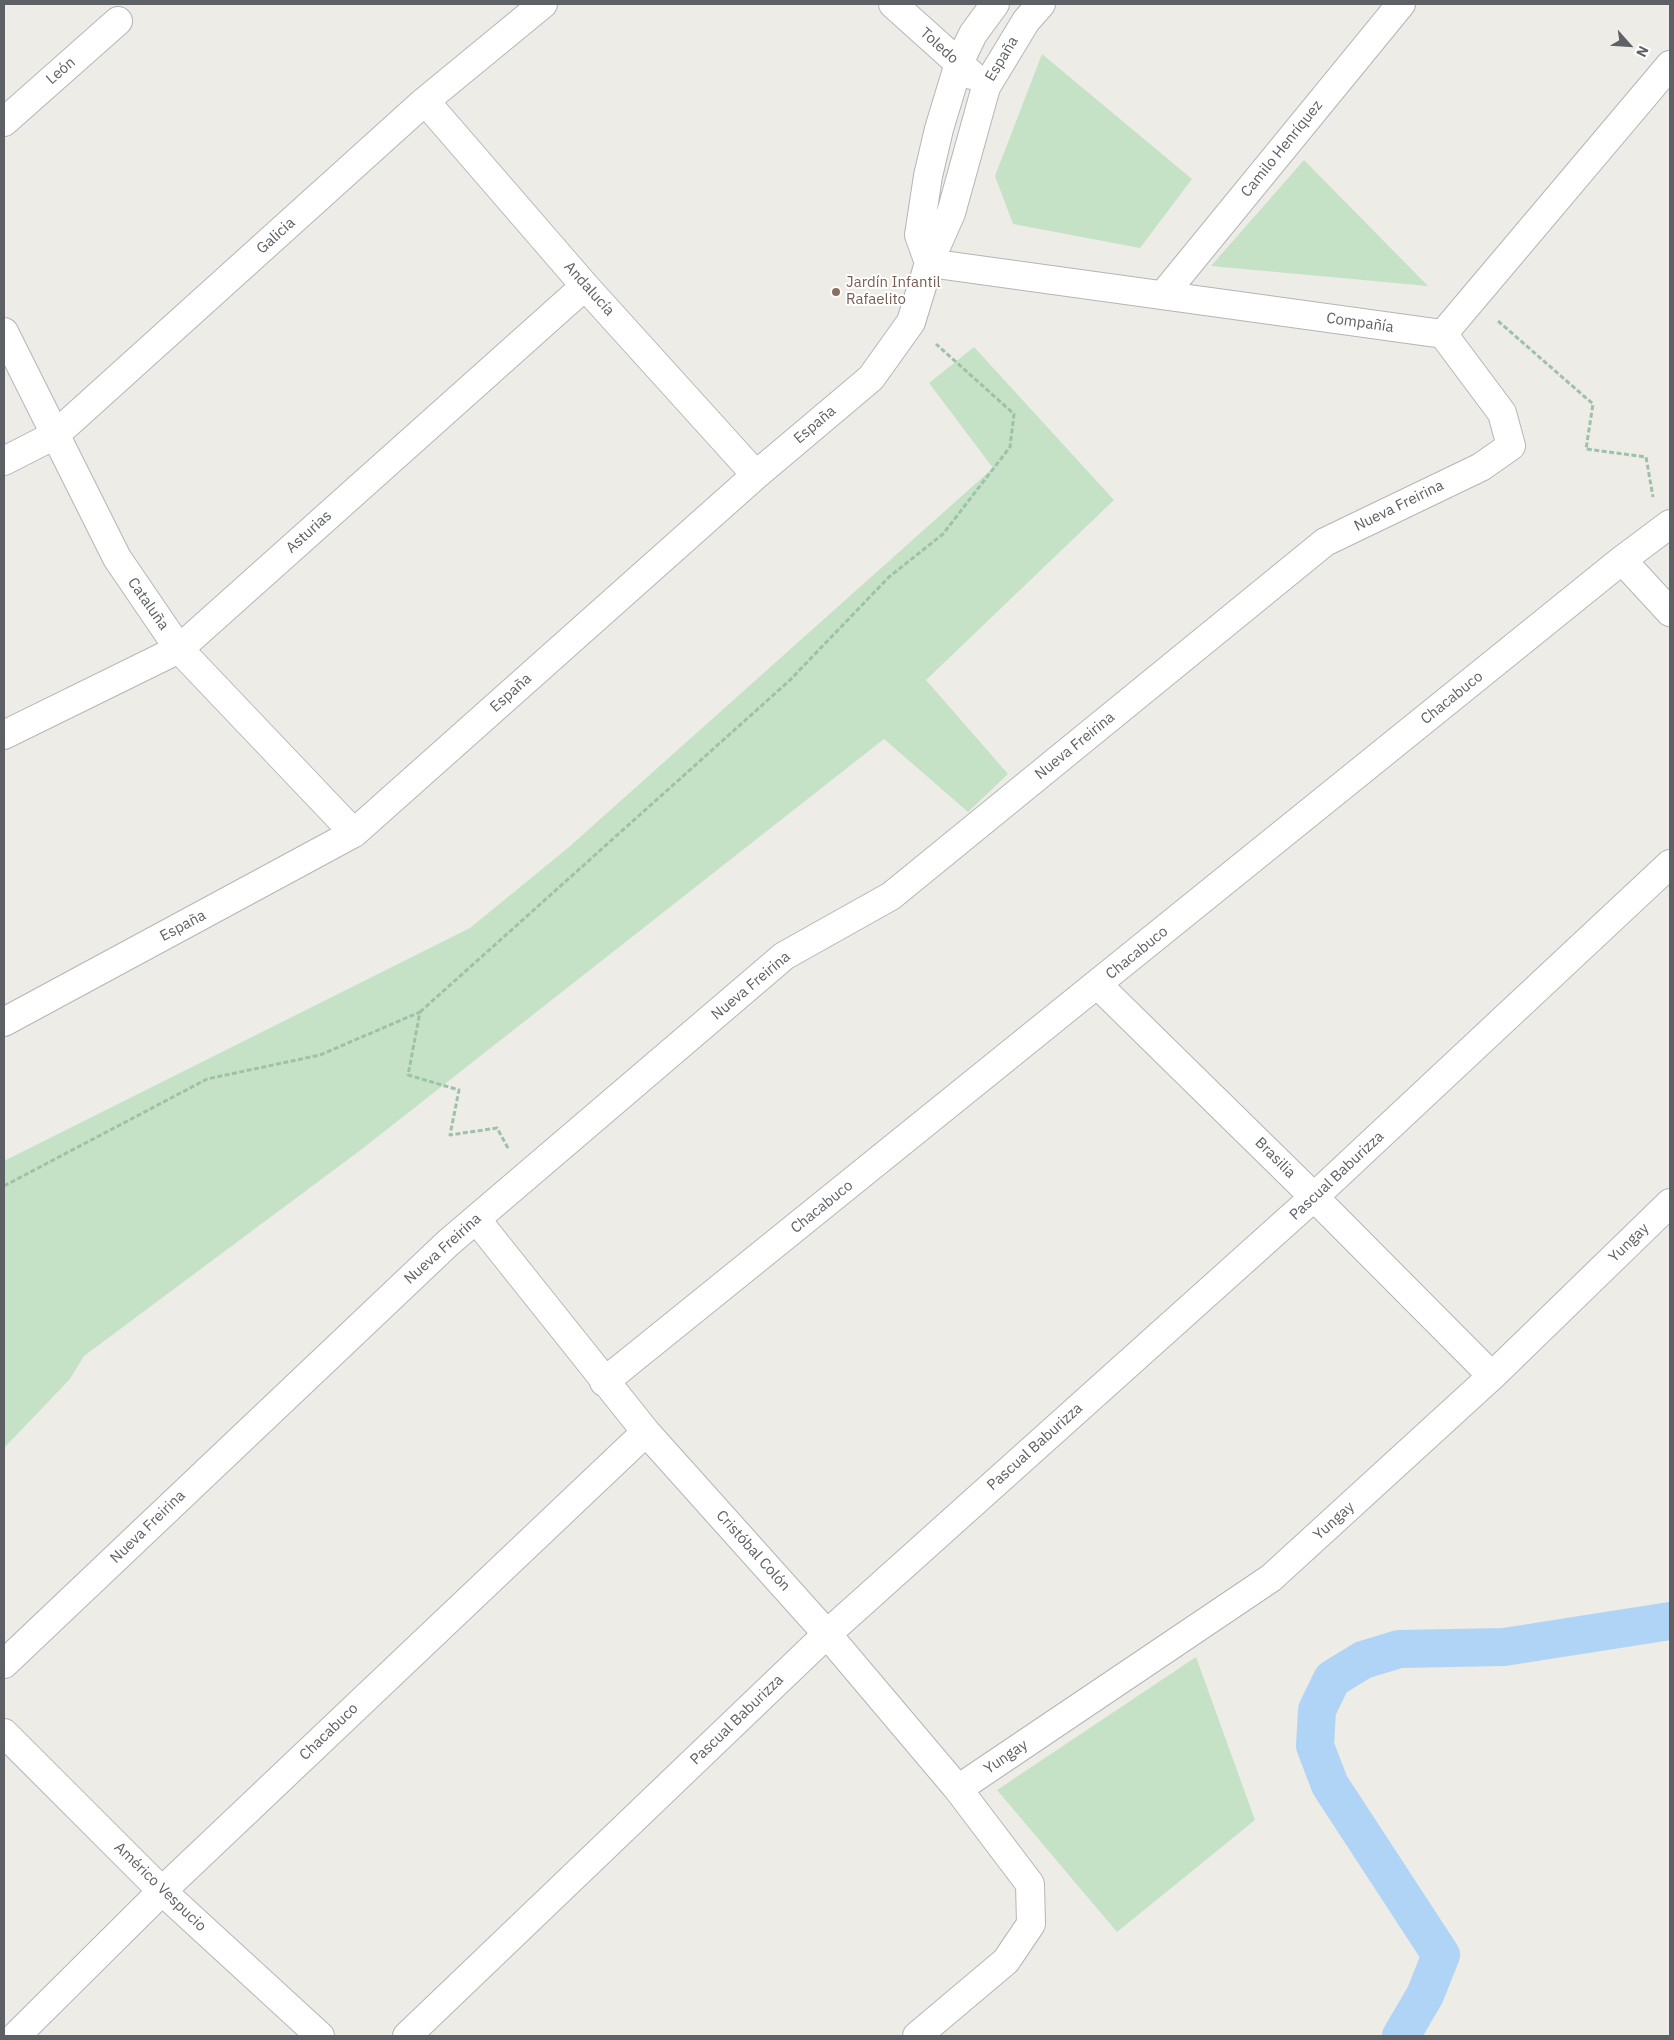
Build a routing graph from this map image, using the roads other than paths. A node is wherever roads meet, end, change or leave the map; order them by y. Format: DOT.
graph roads {
  1 [pos="543,4"];
  2 [pos="893,4"];
  3 [pos="995,4"];
  4 [pos="1041,4"];
  5 [pos="1401,4"];
  6 [pos="118,21"];
  7 [pos="959,63"];
  8 [pos="1670,65"];
  9 [pos="986,87"];
  10 [pos="425,101"];
  11 [pos="4,122"];
  12 [pos="928,263"];
  13 [pos="586,286"];
  14 [pos="1163,295"];
  15 [pos="4,332"];
  16 [pos="1443,334"];
  17 [pos="55,436"];
  18 [pos="4,461"];
  19 [pos="756,475"];
  20 [pos="1665,528"];
  21 [pos="1622,560"];
  22 [pos="1670,612"];
  23 [pos="179,648"];
  24 [pos="4,735"];
  25 [pos="354,834"];
  26 [pos="1670,864"];
  27 [pos="1098,985"];
  28 [pos="4,1022"];
  29 [pos="1314,1197"];
  30 [pos="1670,1203"];
  31 [pos="476,1219"];
  32 [pos="1492,1376"];
  33 [pos="604,1382"];
  34 [pos="646,1432"];
  35 [pos="826,1634"];
  36 [pos="4,1664"];
  37 [pos="4,1733"];
  38 [pos="958,1789"];
  39 [pos="162,1891"];
  40 [pos="16,2036"];
  41 [pos="320,2036"];
  42 [pos="407,2036"];
  43 [pos="916,2036"];
  1 -- 10 [label="street, Galicia"];
  2 -- 7 [label="street, Toledo"];
  3 -- 7 [label="street"];
  4 -- 9 [label="street, España"];
  5 -- 14 [label="street, Camilo Henríquez"];
  6 -- 11 [label="street, León"];
  7 -- 9 [label="street, Toledo"];
  7 -- 12 [label="street"];
  8 -- 16 [label="street"];
  9 -- 12 [label="street, España"];
  10 -- 13 [label="street, Andalucía"];
  10 -- 17 [label="street, Galicia"];
  12 -- 14 [label="street, Compañía"];
  12 -- 19 [label="street, España"];
  13 -- 19 [label="street, Andalucía"];
  13 -- 23 [label="street, Asturias"];
  14 -- 16 [label="street, Compañía"];
  15 -- 17 [label="street, Cataluña"];
  16 -- 31 [label="street, Nueva Freirina"];
  17 -- 18 [label="street, Galicia"];
  17 -- 23 [label="street, Cataluña"];
  19 -- 25 [label="street, España"];
  20 -- 21 [label="street, Chacabuco"];
  21 -- 22 [label="street"];
  21 -- 27 [label="street, Chacabuco"];
  23 -- 24 [label="street, Asturias"];
  23 -- 25 [label="street, Cataluña"];
  25 -- 28 [label="street, España"];
  26 -- 29 [label="street, Pascual Baburizza"];
  27 -- 29 [label="street, Brasilia"];
  27 -- 33 [label="street, Chacabuco"];
  29 -- 32 [label="street, Brasilia"];
  29 -- 35 [label="street, Pascual Baburizza"];
  30 -- 32 [label="street, Yungay"];
  31 -- 33 [label="street, Cristóbal Colón"];
  31 -- 36 [label="street, Nueva Freirina"];
  32 -- 38 [label="street, Yungay"];
  33 -- 34 [label="street, Cristóbal Colón"];
  34 -- 35 [label="street, Cristóbal Colón"];
  34 -- 39 [label="street, Chacabuco"];
  35 -- 38 [label="street, Cristóbal Colón"];
  35 -- 42 [label="street, Pascual Baburizza"];
  37 -- 39 [label="street, Américo Vespucio"];
  38 -- 43 [label="street, Cristóbal Colón"];
  39 -- 40 [label="street, Chacabuco"];
  39 -- 41 [label="street, Américo Vespucio"];
}
